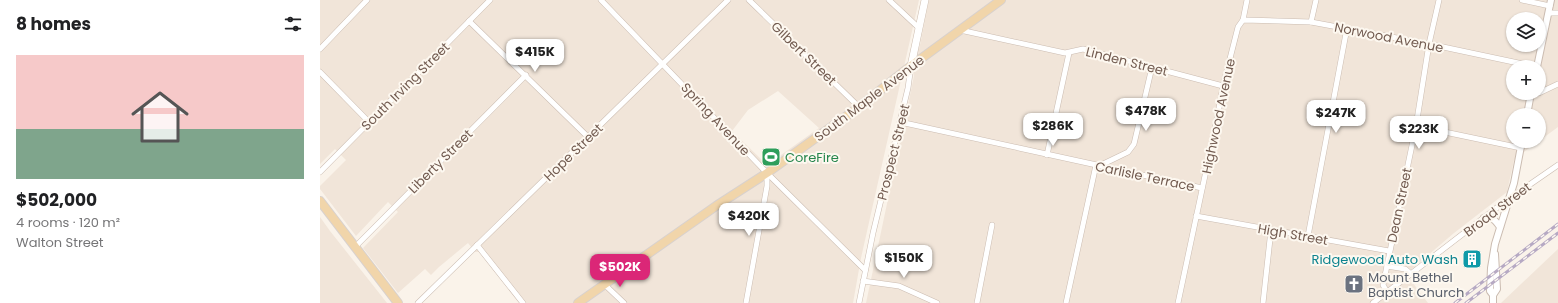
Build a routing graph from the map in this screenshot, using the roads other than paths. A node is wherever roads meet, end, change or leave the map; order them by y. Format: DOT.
graph roads {
  1 [pos="367,0"];
  2 [pos="490,0"];
  3 [pos="601,0"];
  4 [pos="728,0"];
  5 [pos="749,0"];
  6 [pos="889,0"];
  7 [pos="925,0"];
  8 [pos="1001,0"];
  9 [pos="1247,0"];
  10 [pos="1316,0"];
  11 [pos="1439,0"];
  12 [pos="1522,0"];
  13 [pos="1550,3"];
  14 [pos="1548,13"];
  15 [pos="1558,13"];
  16 [pos="469,21"];
  17 [pos="1242,21"];
  18 [pos="1311,22"];
  19 [pos="919,28"];
  20 [pos="1347,28"];
  21 [pos="960,30"];
  22 [pos="1429,44"];
  23 [pos="320,49"];
  24 [pos="1069,53"];
  25 [pos="1506,60"];
  26 [pos="1538,60"];
  27 [pos="664,64"];
  28 [pos="911,66"];
  29 [pos="1152,68"];
  30 [pos="320,72"];
  31 [pos="526,75"];
  32 [pos="1558,84"];
  33 [pos="1223,86"];
  34 [pos="1546,90"];
  35 [pos="859,107"];
  36 [pos="369,122"];
  37 [pos="900,122"];
  38 [pos="1416,126"];
  39 [pos="588,137"];
  40 [pos="1506,145"];
  41 [pos="1521,148"];
  42 [pos="1047,155"];
  43 [pos="1558,165"];
  44 [pos="1098,166"];
  45 [pos="320,172"];
  46 [pos="767,173"];
  47 [pos="1202,188"];
  48 [pos="1509,198"];
  49 [pos="320,201"];
  50 [pos="1196,216"];
  51 [pos="1484,218"];
  52 [pos="992,225"];
  53 [pos="1500,227"];
  54 [pos="1271,230"];
  55 [pos="1308,236"];
  56 [pos="477,245"];
  57 [pos="355,248"];
  58 [pos="1389,251"];
  59 [pos="1387,266"];
  60 [pos="865,270"];
  61 [pos="1411,274"];
  62 [pos="863,281"];
  63 [pos="604,284"];
  64 [pos="1387,292"];
  65 [pos="398,303"];
  66 [pos="418,303"];
  67 [pos="523,303"];
  68 [pos="578,303"];
  69 [pos="624,303"];
  70 [pos="746,303"];
  71 [pos="859,303"];
  72 [pos="937,303"];
  73 [pos="977,303"];
  74 [pos="1066,303"];
  75 [pos="1178,303"];
  76 [pos="1263,303"];
  77 [pos="1373,303"];
  78 [pos="1493,303"];
  1 -- 23 [label="street"];
  2 -- 16 [label="street, South Irving Street"];
  3 -- 27 [label="street, Spring Avenue"];
  4 -- 27 [label="street, Hope Street"];
  5 -- 35 [label="street, Gilbert Street"];
  6 -- 19 [label="street"];
  7 -- 19 [label="main road, Prospect Street"];
  8 -- 21 [label="main road, South Maple Avenue"];
  9 -- 17 [label="street, Highwood Avenue"];
  10 -- 18 [label="street"];
  11 -- 22 [label="street, Dean Street"];
  12 -- 13 [label="street"];
  13 -- 14 [label="street"];
  14 -- 15 [label="street"];
  14 -- 26 [label="street"];
  16 -- 31 [label="street"];
  16 -- 36 [label="street, South Irving Street"];
  17 -- 18 [label="street, Norwood Avenue"];
  17 -- 33 [label="street, Highwood Avenue"];
  18 -- 20 [label="street, Norwood Avenue"];
  19 -- 28 [label="main road, Prospect Street"];
  20 -- 22 [label="street, Norwood Avenue"];
  20 -- 55 [label="street"];
  21 -- 24 [label="street, Linden Street"];
  21 -- 28 [label="main road, South Maple Avenue"];
  22 -- 25 [label="street, Norwood Avenue"];
  22 -- 38 [label="street, Dean Street"];
  24 -- 29 [label="street, Linden Street"];
  24 -- 42 [label="street"];
  27 -- 39 [label="street, Hope Street"];
  27 -- 46 [label="street, Spring Avenue"];
  28 -- 35 [label="main road, South Maple Avenue"];
  28 -- 37 [label="street, Prospect Street"];
  29 -- 33 [label="street, Linden Street"];
  29 -- 44 [label="street"];
  30 -- 36 [label="street"];
  31 -- 39 [label="street"];
  31 -- 57 [label="street, Liberty Street"];
  32 -- 34 [label="street"];
  33 -- 47 [label="street, Highwood Avenue"];
  35 -- 46 [label="main road, South Maple Avenue"];
  36 -- 45 [label="street, South Irving Street"];
  37 -- 42 [label="street, Carlisle Terrace"];
  37 -- 60 [label="street, Prospect Street"];
  38 -- 40 [label="street"];
  38 -- 58 [label="street, Dean Street"];
  39 -- 56 [label="street, Hope Street"];
  41 -- 48 [label="street"];
  42 -- 44 [label="street, Carlisle Terrace"];
  43 -- 48 [label="street, Broad Street"];
  44 -- 47 [label="street, Carlisle Terrace"];
  44 -- 74 [label="street"];
  46 -- 60 [label="street, Spring Avenue"];
  46 -- 63 [label="main road, South Maple Avenue"];
  46 -- 70 [label="street"];
  47 -- 50 [label="street, Highwood Avenue"];
  48 -- 51 [label="street, Broad Street"];
  48 -- 53 [label="street"];
  49 -- 57 [label="main road"];
  50 -- 54 [label="street, High Street"];
  50 -- 75 [label="street, Highwood Avenue"];
  51 -- 53 [label="street"];
  51 -- 61 [label="street, Broad Street"];
  52 -- 73 [label="street"];
  53 -- 78 [label="street"];
  54 -- 55 [label="street, High Street"];
  54 -- 76 [label="street"];
  55 -- 58 [label="street, High Street"];
  56 -- 66 [label="street, Hope Street"];
  56 -- 67 [label="street"];
  57 -- 65 [label="main road"];
  58 -- 59 [label="street, Dean Street"];
  59 -- 61 [label="street"];
  59 -- 64 [label="street, Dean Street"];
  60 -- 62 [label="street, Prospect Street"];
  61 -- 64 [label="street, Broad Street"];
  62 -- 71 [label="street, Prospect Street"];
  62 -- 72 [label="street"];
  63 -- 68 [label="main road, South Maple Avenue"];
  63 -- 69 [label="street"];
  64 -- 77 [label="street, Broad Street"];
}
